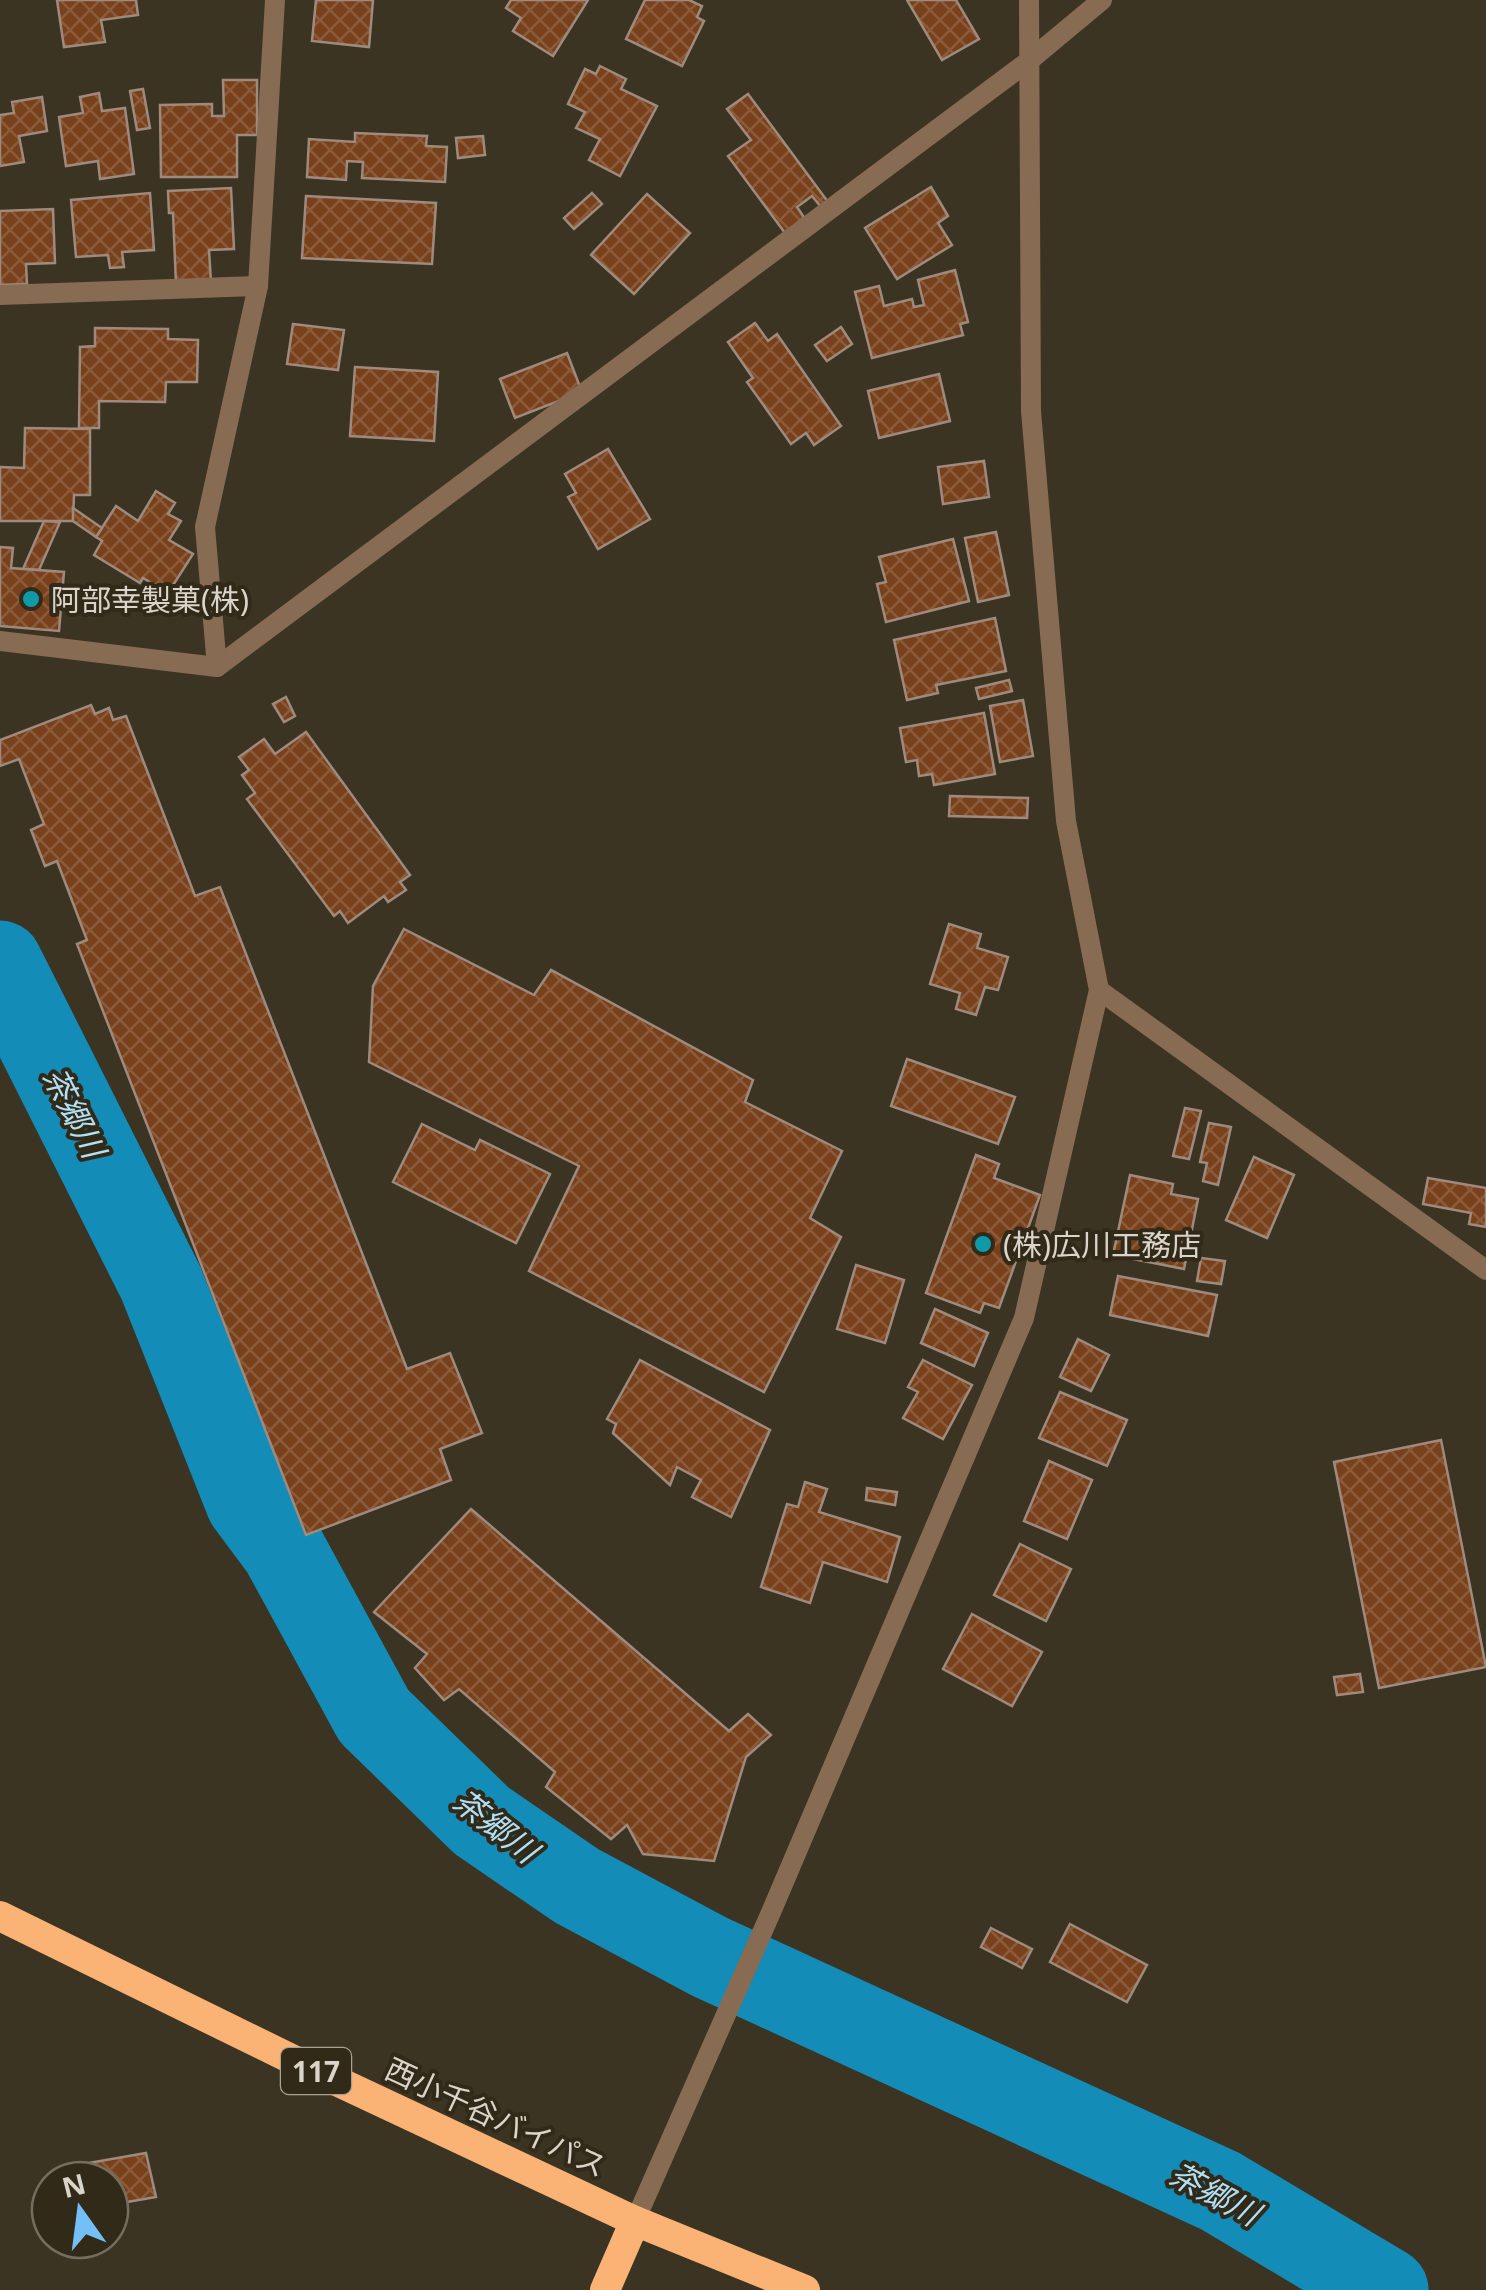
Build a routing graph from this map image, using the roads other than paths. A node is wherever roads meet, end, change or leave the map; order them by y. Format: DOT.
graph roads {
  1 [pos="275,0"];
  2 [pos="1028,0"];
  3 [pos="1102,0"];
  4 [pos="1030,60"];
  5 [pos="258,286"];
  6 [pos="0,294"];
  7 [pos="0,641"];
  8 [pos="218,667"];
  9 [pos="1100,990"];
  10 [pos="1486,1270"];
  11 [pos="0,1916"];
  12 [pos="635,2222"];
  13 [pos="605,2290"];
  14 [pos="805,2290"];
  1 -- 5 [label="street"];
  2 -- 4 [label="street"];
  3 -- 4 [label="street"];
  4 -- 8 [label="street"];
  4 -- 9 [label="street"];
  5 -- 6 [label="street"];
  5 -- 8 [label="street"];
  7 -- 8 [label="street"];
  9 -- 10 [label="street"];
  9 -- 12 [label="street"];
  11 -- 12 [label="highway, 西小千谷バイパス / 117"];
  12 -- 13 [label="highway"];
  12 -- 14 [label="highway, 西小千谷バイパス / 117"];
}
